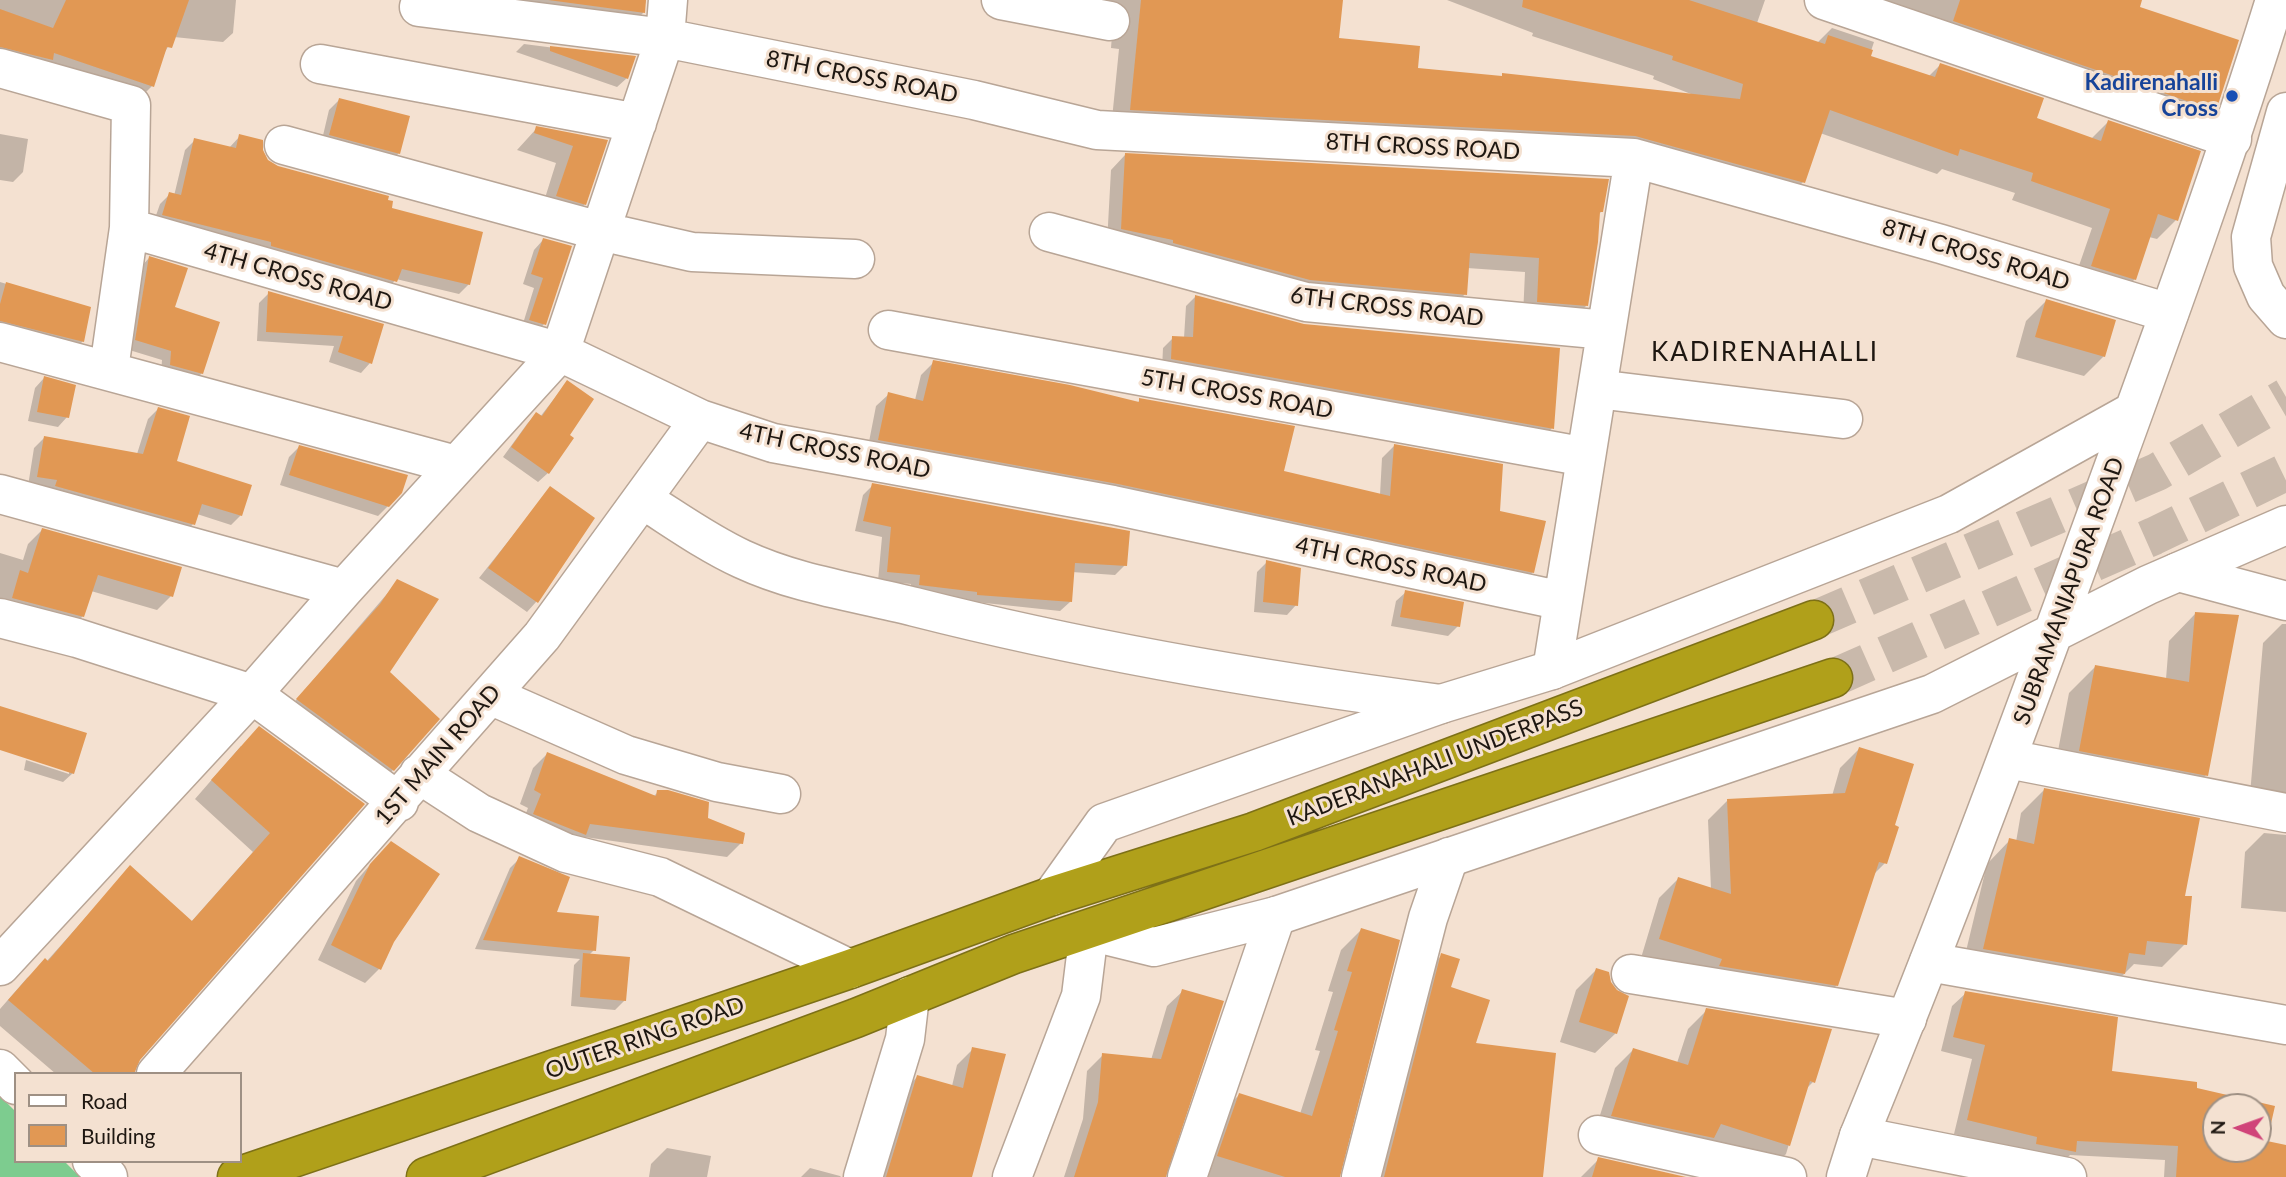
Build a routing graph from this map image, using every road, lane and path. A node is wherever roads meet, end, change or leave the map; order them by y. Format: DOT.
graph roads {
  1 [pos="668,0"];
  2 [pos="1001,0"];
  3 [pos="1824,0"];
  4 [pos="2275,0"];
  5 [pos="419,7"];
  6 [pos="1110,21"];
  7 [pos="665,38"];
  8 [pos="320,64"];
  9 [pos="0,68"];
  10 [pos="2286,112"];
  11 [pos="637,123"];
  12 [pos="2232,139"];
  13 [pos="284,145"];
  14 [pos="1634,158"];
  15 [pos="129,228"];
  16 [pos="600,231"];
  17 [pos="1049,232"];
  18 [pos="855,259"];
  19 [pos="2169,313"];
  20 [pos="2286,319"];
  21 [pos="888,330"];
  22 [pos="1606,330"];
  23 [pos="0,342"];
  24 [pos="560,352"];
  25 [pos="109,369"];
  26 [pos="1597,389"];
  27 [pos="2134,411"];
  28 [pos="700,419"];
  29 [pos="1843,419"];
  30 [pos="1586,457"];
  31 [pos="456,465"];
  32 [pos="0,494"];
  33 [pos="642,499"];
  34 [pos="2286,525"];
  35 [pos="2178,572"];
  36 [pos="344,589"];
  37 [pos="1563,601"];
  38 [pos="2286,601"];
  39 [pos="0,618"];
  40 [pos="1814,620"];
  41 [pos="2054,631"];
  42 [pos="1552,670"];
  43 [pos="1833,678"];
  44 [pos="252,694"];
  45 [pos="490,695"];
  46 [pos="1441,704"];
  47 [pos="2008,759"];
  48 [pos="409,788"];
  49 [pos="780,794"];
  50 [pos="2286,813"];
  51 [pos="1449,858"];
  52 [pos="1052,896"];
  53 [pos="1276,916"];
  54 [pos="1089,931"];
  55 [pos="1929,962"];
  56 [pos="0,966"];
  57 [pos="850,969"];
  58 [pos="1631,974"];
  59 [pos="910,996"];
  60 [pos="1907,1019"];
  61 [pos="2286,1025"];
  62 [pos="0,1069"];
  63 [pos="158,1072"];
  64 [pos="14,1083"];
  65 [pos="1598,1135"];
  66 [pos="1859,1136"];
  67 [pos="94,1163"];
  68 [pos="468,1169"];
  69 [pos="108,1177"];
  70 [pos="237,1177"];
  71 [pos="426,1177"];
  72 [pos="863,1177"];
  73 [pos="1012,1177"];
  74 [pos="1187,1177"];
  75 [pos="1361,1177"];
  76 [pos="1787,1177"];
  77 [pos="1846,1177"];
  78 [pos="2067,1177"];
  1 -- 7 [label="street"];
  2 -- 6 [label="street"];
  3 -- 12 [label="street"];
  4 -- 12 [label="street, SUBRAMANIAPURA ROAD"];
  5 -- 7 [label="street, 8TH CROSS ROAD"];
  7 -- 11 [label="street"];
  7 -- 14 [label="street, 8TH CROSS ROAD"];
  8 -- 11 [label="street"];
  9 -- 15 [label="street"];
  10 -- 20 [label="street"];
  11 -- 16 [label="street"];
  12 -- 19 [label="street, SUBRAMANIAPURA ROAD"];
  13 -- 16 [label="street"];
  14 -- 19 [label="street, 8TH CROSS ROAD"];
  14 -- 22 [label="street"];
  15 -- 24 [label="street, 4TH CROSS ROAD"];
  15 -- 25 [label="street"];
  16 -- 18 [label="street"];
  16 -- 24 [label="street"];
  17 -- 22 [label="street, 6TH CROSS ROAD"];
  19 -- 27 [label="street, SUBRAMANIAPURA ROAD"];
  21 -- 30 [label="street, 5TH CROSS ROAD"];
  22 -- 26 [label="street"];
  23 -- 25 [label="street"];
  24 -- 28 [label="street, 4TH CROSS ROAD"];
  24 -- 31 [label="street"];
  25 -- 31 [label="street"];
  26 -- 29 [label="street"];
  26 -- 30 [label="street"];
  27 -- 41 [label="street, SUBRAMANIAPURA ROAD"];
  27 -- 42 [label="street"];
  28 -- 33 [label="street, 1ST MAIN ROAD"];
  28 -- 37 [label="street, 4TH CROSS ROAD"];
  30 -- 37 [label="street"];
  31 -- 36 [label="street"];
  32 -- 36 [label="street"];
  33 -- 45 [label="street, 1ST MAIN ROAD"];
  33 -- 46 [label="street"];
  34 -- 35 [label="street"];
  35 -- 38 [label="street"];
  35 -- 41 [label="street"];
  36 -- 44 [label="street"];
  37 -- 42 [label="street"];
  39 -- 44 [label="street"];
  40 -- 52 [label="highway, KADERANAHALI UNDERPASS"];
  41 -- 47 [label="street, SUBRAMANIAPURA ROAD"];
  41 -- 51 [label="street"];
  42 -- 46 [label="street"];
  43 -- 54 [label="highway, KADERANAHALI UNDERPASS"];
  44 -- 48 [label="street"];
  44 -- 56 [label="street"];
  45 -- 48 [label="street, 1ST MAIN ROAD"];
  45 -- 49 [label="street"];
  46 -- 52 [label="street"];
  47 -- 50 [label="street"];
  47 -- 55 [label="street, SUBRAMANIAPURA ROAD"];
  48 -- 57 [label="street"];
  48 -- 63 [label="street, 1ST MAIN ROAD"];
  51 -- 53 [label="street"];
  51 -- 75 [label="street"];
  52 -- 57 [label="highway, OUTER RING ROAD"];
  53 -- 54 [label="street"];
  53 -- 74 [label="street"];
  54 -- 59 [label="highway"];
  54 -- 73 [label="street"];
  55 -- 60 [label="street, SUBRAMANIAPURA ROAD"];
  55 -- 61 [label="street"];
  57 -- 70 [label="highway, OUTER RING ROAD"];
  58 -- 60 [label="street"];
  59 -- 68 [label="highway"];
  59 -- 72 [label="street"];
  60 -- 66 [label="street, SUBRAMANIAPURA ROAD"];
  62 -- 64 [label="street"];
  65 -- 76 [label="street"];
  66 -- 77 [label="street, SUBRAMANIAPURA ROAD"];
  66 -- 78 [label="street"];
  67 -- 69 [label="street"];
  68 -- 71 [label="highway"];
}
